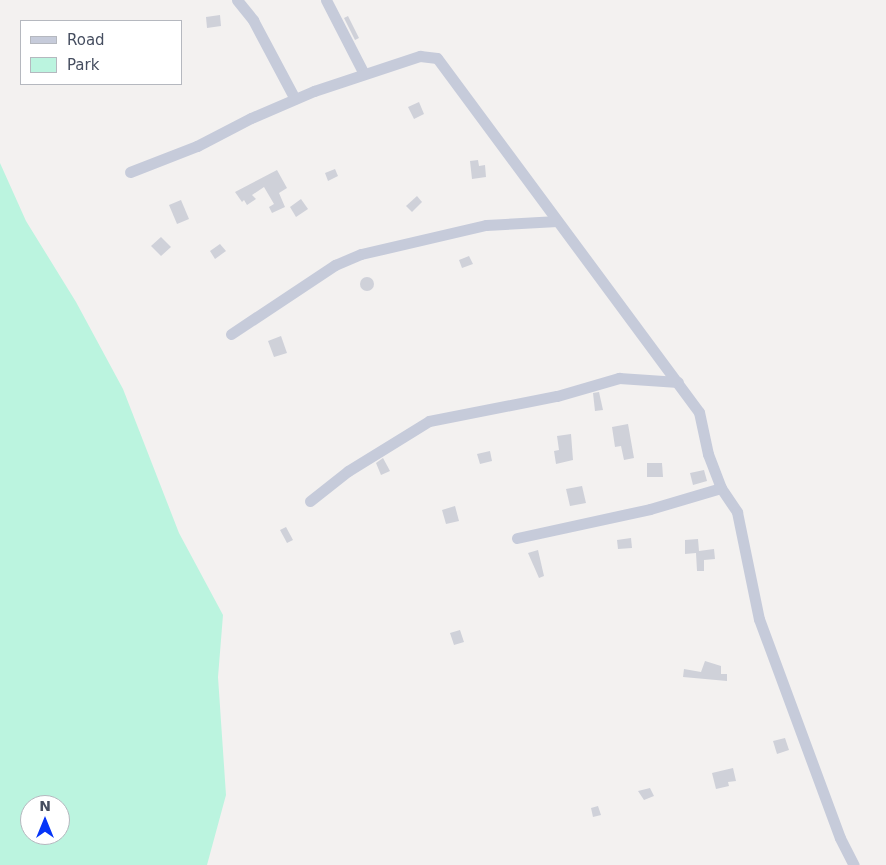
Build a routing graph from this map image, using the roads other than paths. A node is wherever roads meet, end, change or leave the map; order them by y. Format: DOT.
graph roads {
  1 [pos="237,0"];
  2 [pos="326,0"];
  3 [pos="364,74"];
  4 [pos="295,99"];
  5 [pos="130,172"];
  6 [pos="556,221"];
  7 [pos="231,334"];
  8 [pos="678,382"];
  9 [pos="721,488"];
  10 [pos="310,501"];
  11 [pos="517,538"];
  12 [pos="854,865"];
  1 -- 4 [label="street"];
  2 -- 3 [label="street"];
  3 -- 4 [label="street"];
  3 -- 6 [label="street"];
  4 -- 5 [label="street"];
  6 -- 7 [label="street"];
  6 -- 8 [label="street"];
  8 -- 9 [label="street"];
  8 -- 10 [label="street"];
  9 -- 11 [label="street"];
  9 -- 12 [label="street"];
}
